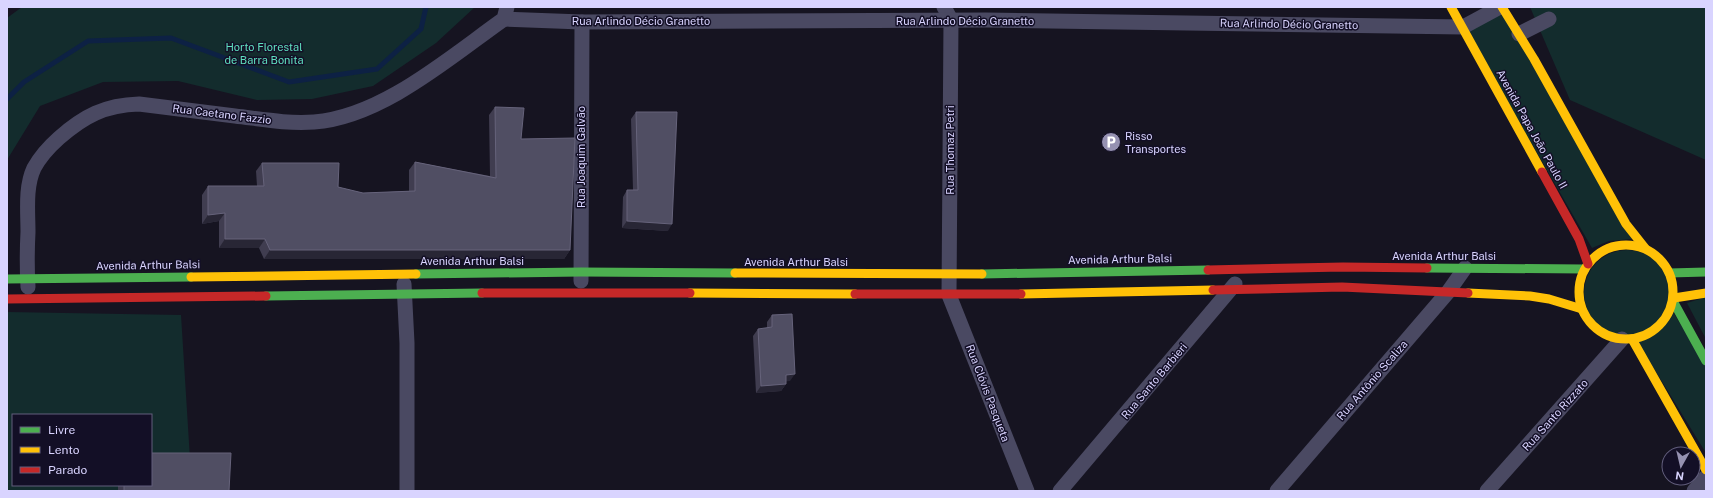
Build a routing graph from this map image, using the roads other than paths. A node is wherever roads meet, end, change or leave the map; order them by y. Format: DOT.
graph roads {
  1 [pos="1451,7"];
  2 [pos="1501,7"];
  3 [pos="506,13"];
  4 [pos="948,14"];
  5 [pos="1549,19"];
  6 [pos="582,22"];
  7 [pos="1462,27"];
  8 [pos="1519,34"];
  9 [pos="1645,248"];
  10 [pos="1587,266"];
  11 [pos="1245,268"];
  12 [pos="1465,268"];
  13 [pos="581,272"];
  14 [pos="1706,272"];
  15 [pos="949,273"];
  16 [pos="1669,273"];
  17 [pos="404,274"];
  18 [pos="27,278"];
  19 [pos="7,279"];
  20 [pos="834,284"];
  21 [pos="1232,289"];
  22 [pos="581,292"];
  23 [pos="1448,292"];
  24 [pos="1706,293"];
  25 [pos="404,295"];
  26 [pos="949,295"];
  27 [pos="28,298"];
  28 [pos="7,299"];
  29 [pos="1673,300"];
  30 [pos="1582,309"];
  31 [pos="1627,339"];
  32 [pos="1706,361"];
  33 [pos="1706,470"];
  34 [pos="1706,477"];
  35 [pos="407,491"];
  36 [pos="1027,491"];
  37 [pos="1060,491"];
  38 [pos="1277,491"];
  39 [pos="1487,491"];
  40 [pos="1694,491"];
  1 -- 7 [label="main road, Avenida Papa João Paulo II"];
  2 -- 7 [label="street"];
  2 -- 8 [label="main road"];
  3 -- 6 [label="street, Rua Arlindo Décio Granetto"];
  3 -- 18 [label="street, Rua Caetano Fazzio"];
  4 -- 6 [label="street, Rua Arlindo Décio Granetto"];
  4 -- 7 [label="street, Rua Arlindo Décio Granetto"];
  4 -- 15 [label="street, Rua Thomaz Petri"];
  5 -- 8 [label="street"];
  6 -- 13 [label="street, Rua Joaquim Galvão"];
  7 -- 10 [label="main road, Avenida Papa João Paulo II"];
  8 -- 9 [label="main road"];
  9 -- 10 [label="main road"];
  9 -- 16 [label="main road"];
  10 -- 12 [label="main road, Avenida Arthur Balsi"];
  10 -- 30 [label="main road"];
  11 -- 12 [label="main road, Avenida Arthur Balsi"];
  11 -- 15 [label="main road, Avenida Arthur Balsi"];
  11 -- 21 [label="street, Rua Santo Barbieri"];
  12 -- 23 [label="street, Rua Antônio Scaliza"];
  13 -- 17 [label="main road, Avenida Arthur Balsi"];
  13 -- 20 [label="main road, Avenida Arthur Balsi"];
  13 -- 22 [label="street, Rua Joaquim Galvão"];
  14 -- 16 [label="main road"];
  15 -- 20 [label="main road, Avenida Arthur Balsi"];
  15 -- 26 [label="street, Rua Thomaz Petri"];
  16 -- 29 [label="main road"];
  17 -- 18 [label="main road, Avenida Arthur Balsi"];
  17 -- 25 [label="street"];
  18 -- 19 [label="main road, Avenida Arthur Balsi"];
  18 -- 27 [label="street, Rua Caetano Fazzio"];
  20 -- 22 [label="main road, Avenida Arthur Balsi"];
  20 -- 26 [label="main road, Avenida Arthur Balsi"];
  21 -- 23 [label="main road, Avenida Arthur Balsi"];
  21 -- 26 [label="main road, Avenida Arthur Balsi"];
  21 -- 37 [label="street, Rua Santo Barbieri"];
  22 -- 25 [label="main road, Avenida Arthur Balsi"];
  23 -- 30 [label="main road, Avenida Arthur Balsi"];
  23 -- 38 [label="street, Rua Antônio Scaliza"];
  24 -- 29 [label="main road"];
  25 -- 27 [label="main road, Avenida Arthur Balsi"];
  25 -- 35 [label="street"];
  26 -- 36 [label="street, Rua Clóvis Pasqueta"];
  27 -- 28 [label="main road, Avenida Arthur Balsi"];
  29 -- 31 [label="main road"];
  29 -- 32 [label="main road"];
  30 -- 31 [label="main road"];
  31 -- 33 [label="main road"];
  31 -- 39 [label="street, Rua Santo Rizzato"];
  34 -- 40 [label="street"];
}
